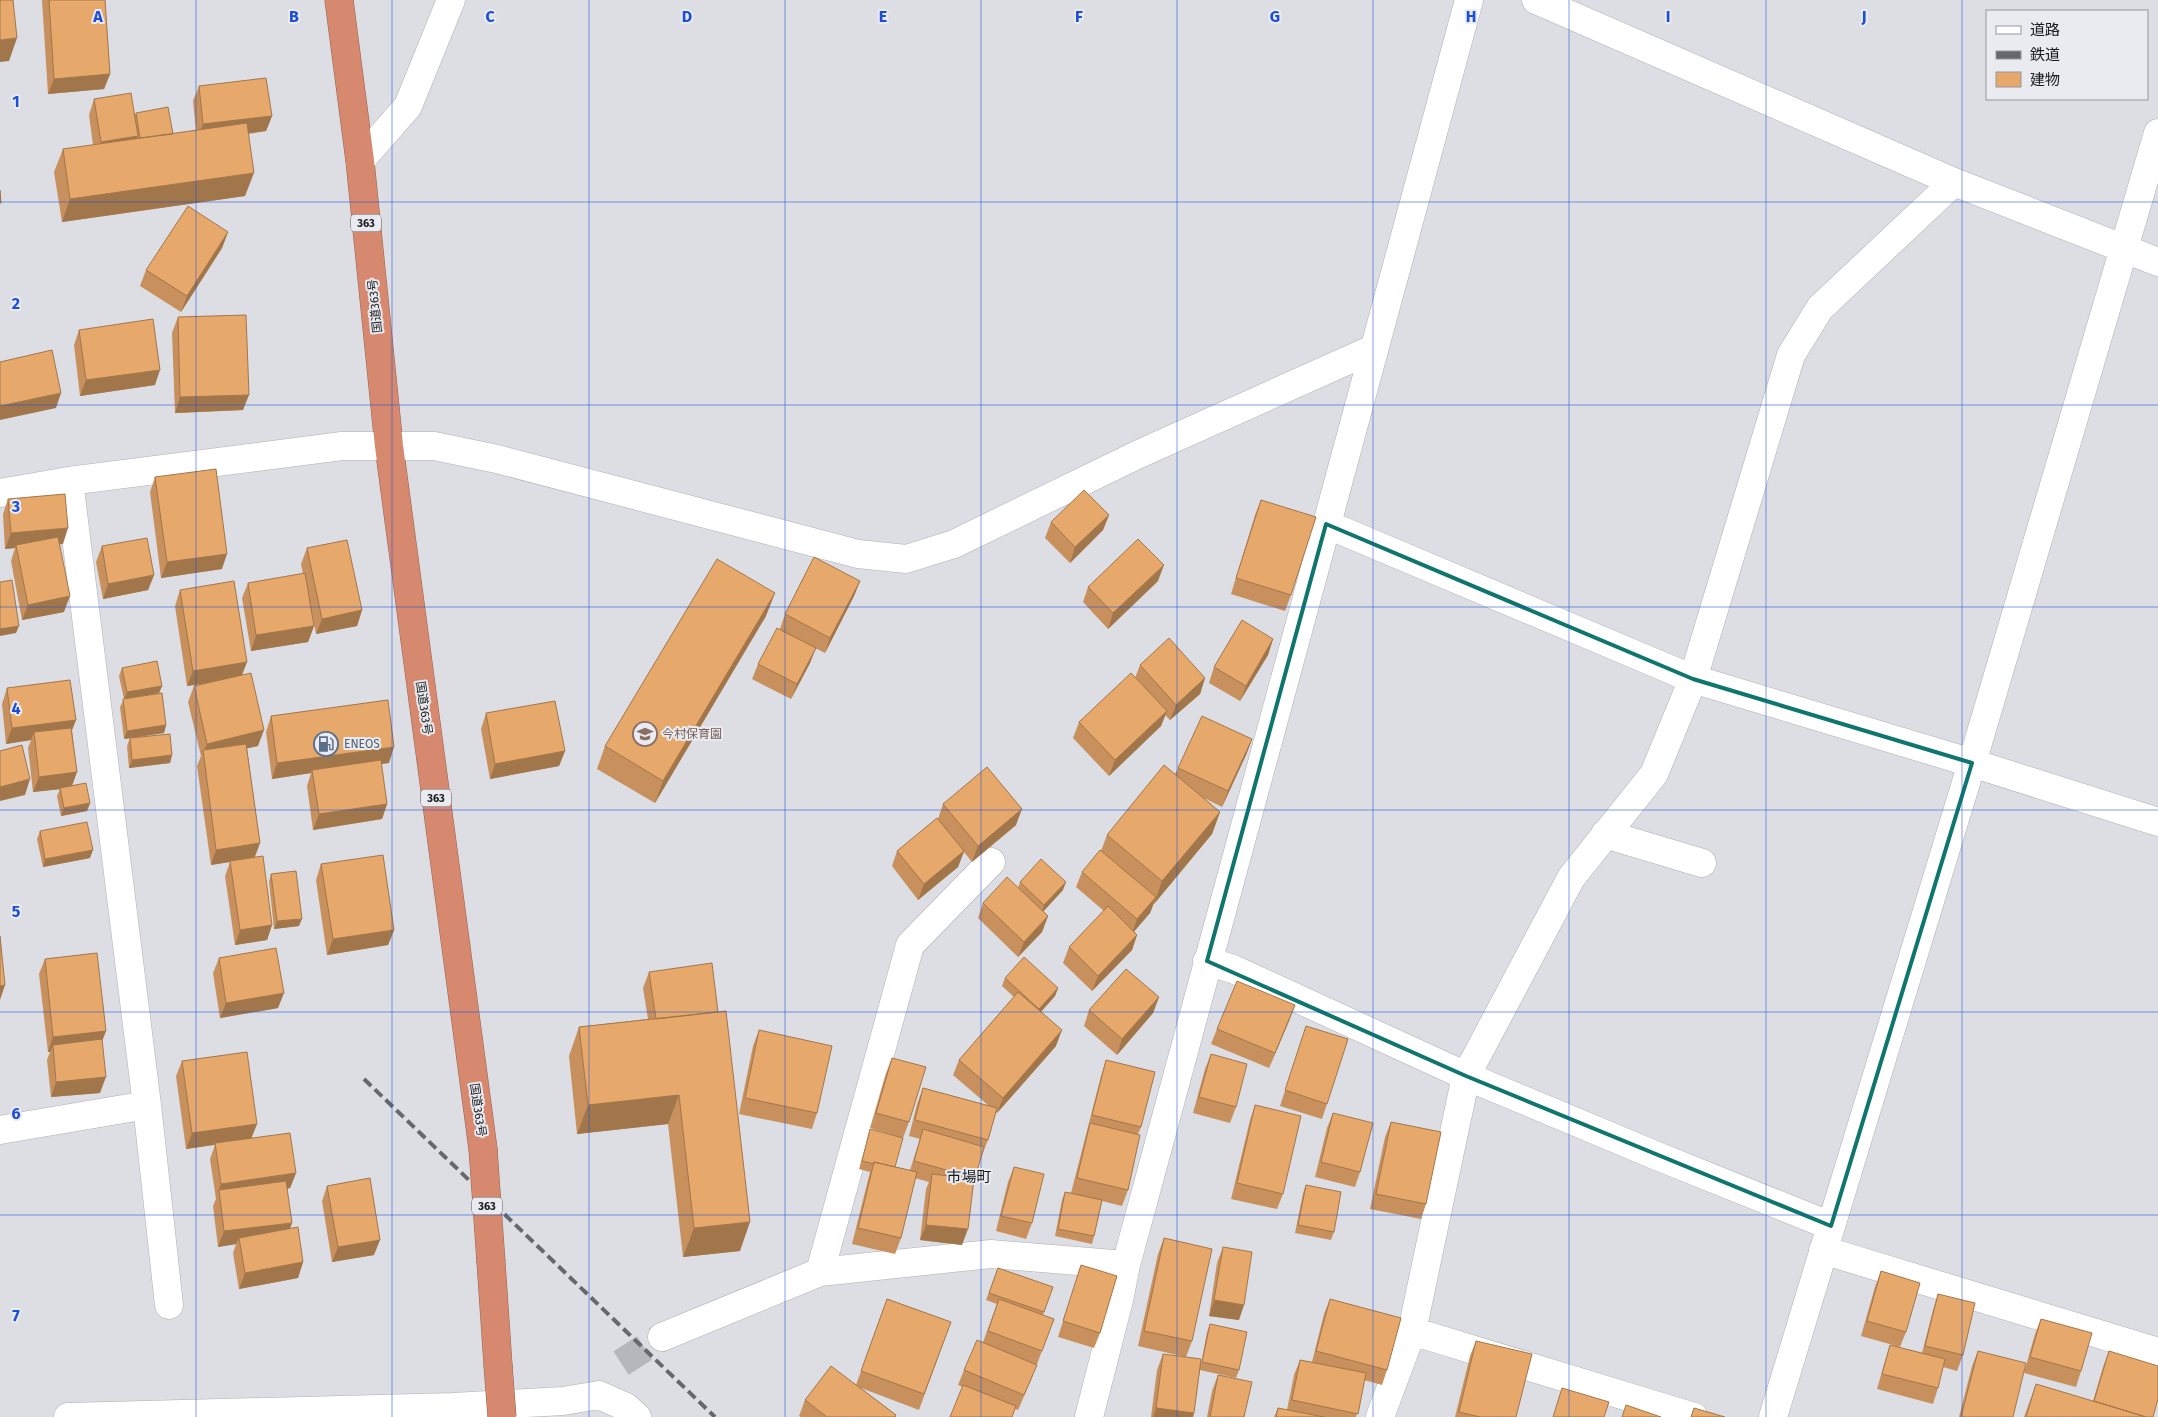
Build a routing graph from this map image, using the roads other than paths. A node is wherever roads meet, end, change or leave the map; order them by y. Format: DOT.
graph roads {
  1 [pos="339,0"];
  2 [pos="451,0"];
  3 [pos="1468,0"];
  4 [pos="1536,0"];
  5 [pos="2158,133"];
  6 [pos="360,161"];
  7 [pos="1954,182"];
  8 [pos="2124,249"];
  9 [pos="2158,262"];
  10 [pos="1373,349"];
  11 [pos="389,446"];
  12 [pos="69,481"];
  13 [pos="0,493"];
  14 [pos="1326,524"];
  15 [pos="1693,679"];
  16 [pos="1972,763"];
  17 [pos="2158,822"];
  18 [pos="1605,834"];
  19 [pos="990,862"];
  20 [pos="1702,863"];
  21 [pos="1207,961"];
  22 [pos="1466,1076"];
  23 [pos="147,1105"];
  24 [pos="0,1130"];
  25 [pos="1827,1238"];
  26 [pos="1126,1265"];
  27 [pos="820,1272"];
  28 [pos="169,1305"];
  29 [pos="1412,1331"];
  30 [pos="662,1337"];
  31 [pos="2158,1352"];
  32 [pos="68,1417"];
  33 [pos="502,1417"];
  34 [pos="637,1417"];
  35 [pos="1089,1417"];
  36 [pos="1380,1417"];
  37 [pos="1694,1417"];
  38 [pos="1772,1417"];
  1 -- 6 [label="highway, 国道363号 / 363"];
  2 -- 6 [label="street"];
  3 -- 10 [label="street"];
  4 -- 7 [label="street"];
  5 -- 8 [label="street"];
  6 -- 11 [label="highway, 国道363号 / 363"];
  7 -- 8 [label="street"];
  7 -- 15 [label="street"];
  8 -- 9 [label="street"];
  8 -- 16 [label="street"];
  10 -- 11 [label="street"];
  10 -- 14 [label="street"];
  11 -- 12 [label="street"];
  11 -- 33 [label="highway, 国道363号 / 363, bridge"];
  12 -- 13 [label="street"];
  12 -- 23 [label="street"];
  14 -- 15 [label="street"];
  14 -- 21 [label="street"];
  15 -- 16 [label="street"];
  15 -- 18 [label="street"];
  16 -- 17 [label="street"];
  16 -- 25 [label="street"];
  18 -- 20 [label="street"];
  18 -- 22 [label="street"];
  19 -- 27 [label="street"];
  21 -- 22 [label="street"];
  21 -- 26 [label="street"];
  22 -- 25 [label="street"];
  22 -- 29 [label="street"];
  23 -- 24 [label="street"];
  23 -- 28 [label="street"];
  25 -- 31 [label="street"];
  25 -- 38 [label="street"];
  26 -- 27 [label="street"];
  26 -- 35 [label="street"];
  27 -- 30 [label="street"];
  29 -- 36 [label="street"];
  29 -- 37 [label="street"];
  32 -- 34 [label="street"];
}
